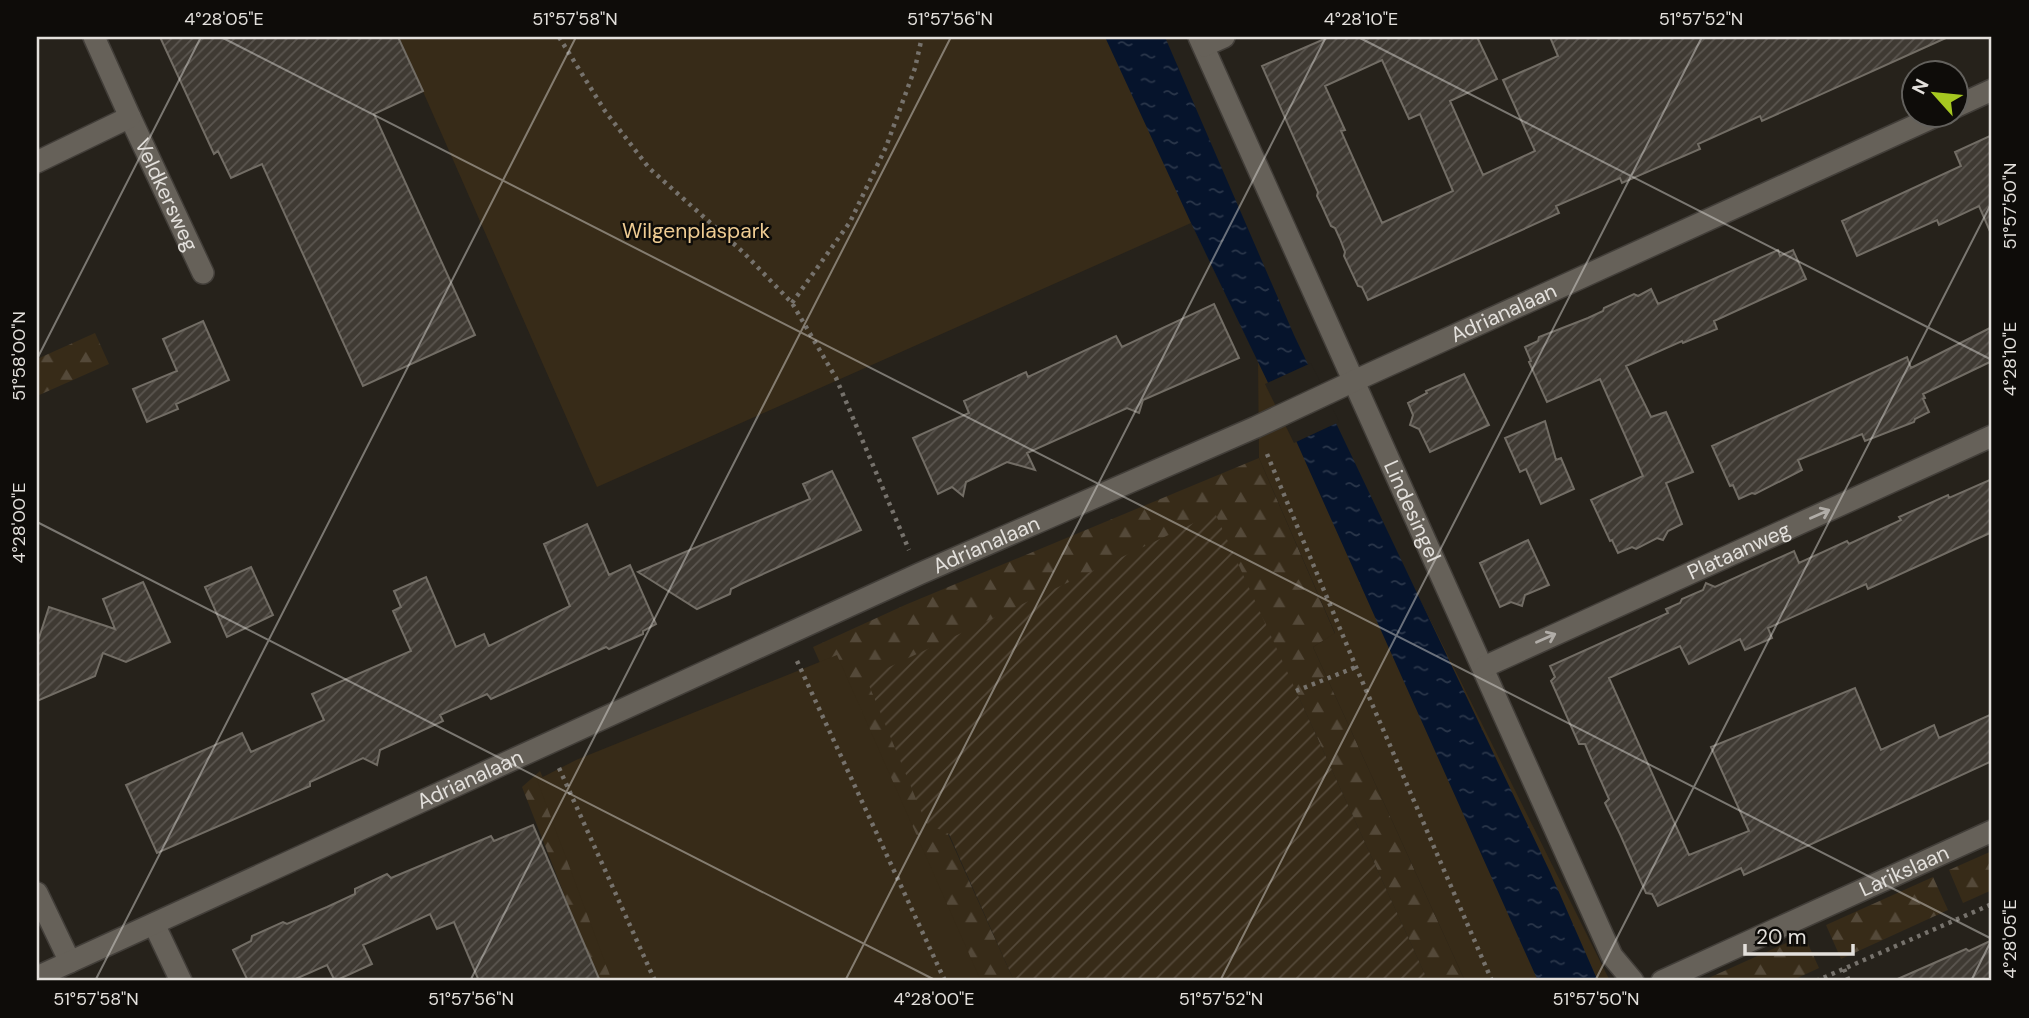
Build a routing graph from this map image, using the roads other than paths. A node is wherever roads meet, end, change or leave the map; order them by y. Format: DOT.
graph roads {
  1 [pos="94,37"];
  2 [pos="1224,37"];
  3 [pos="1201,41"];
  4 [pos="1992,90"];
  5 [pos="1969,101"];
  6 [pos="130,117"];
  7 [pos="1905,130"];
  8 [pos="37,162"];
  9 [pos="203,273"];
  10 [pos="1346,385"];
  11 [pos="1992,436"];
  12 [pos="1484,667"];
  13 [pos="1992,831"];
  14 [pos="37,893"];
  15 [pos="154,924"];
  16 [pos="70,962"];
  17 [pos="37,977"];
  18 [pos="181,981"];
  19 [pos="1633,981"];
  20 [pos="1662,981"];
  1 -- 6 [label="street, Veldkersweg"];
  2 -- 3 [label="street"];
  3 -- 10 [label="street, Lindesingel"];
  4 -- 5 [label="street"];
  6 -- 8 [label="street, Veldkersweg"];
  6 -- 9 [label="street, Veldkersweg"];
  7 -- 10 [label="street, Adrianalaan"];
  10 -- 12 [label="street, Lindesingel"];
  10 -- 15 [label="street, Adrianalaan"];
  12 -- 11 [label="street, Plataanweg, one-way"];
  12 -- 19 [label="street, Lindesingel"];
  13 -- 20 [label="street, Larikslaan"];
  14 -- 16 [label="street"];
  15 -- 16 [label="street, Adrianalaan"];
  15 -- 18 [label="street"];
  16 -- 17 [label="street, Adrianalaan"];
}
